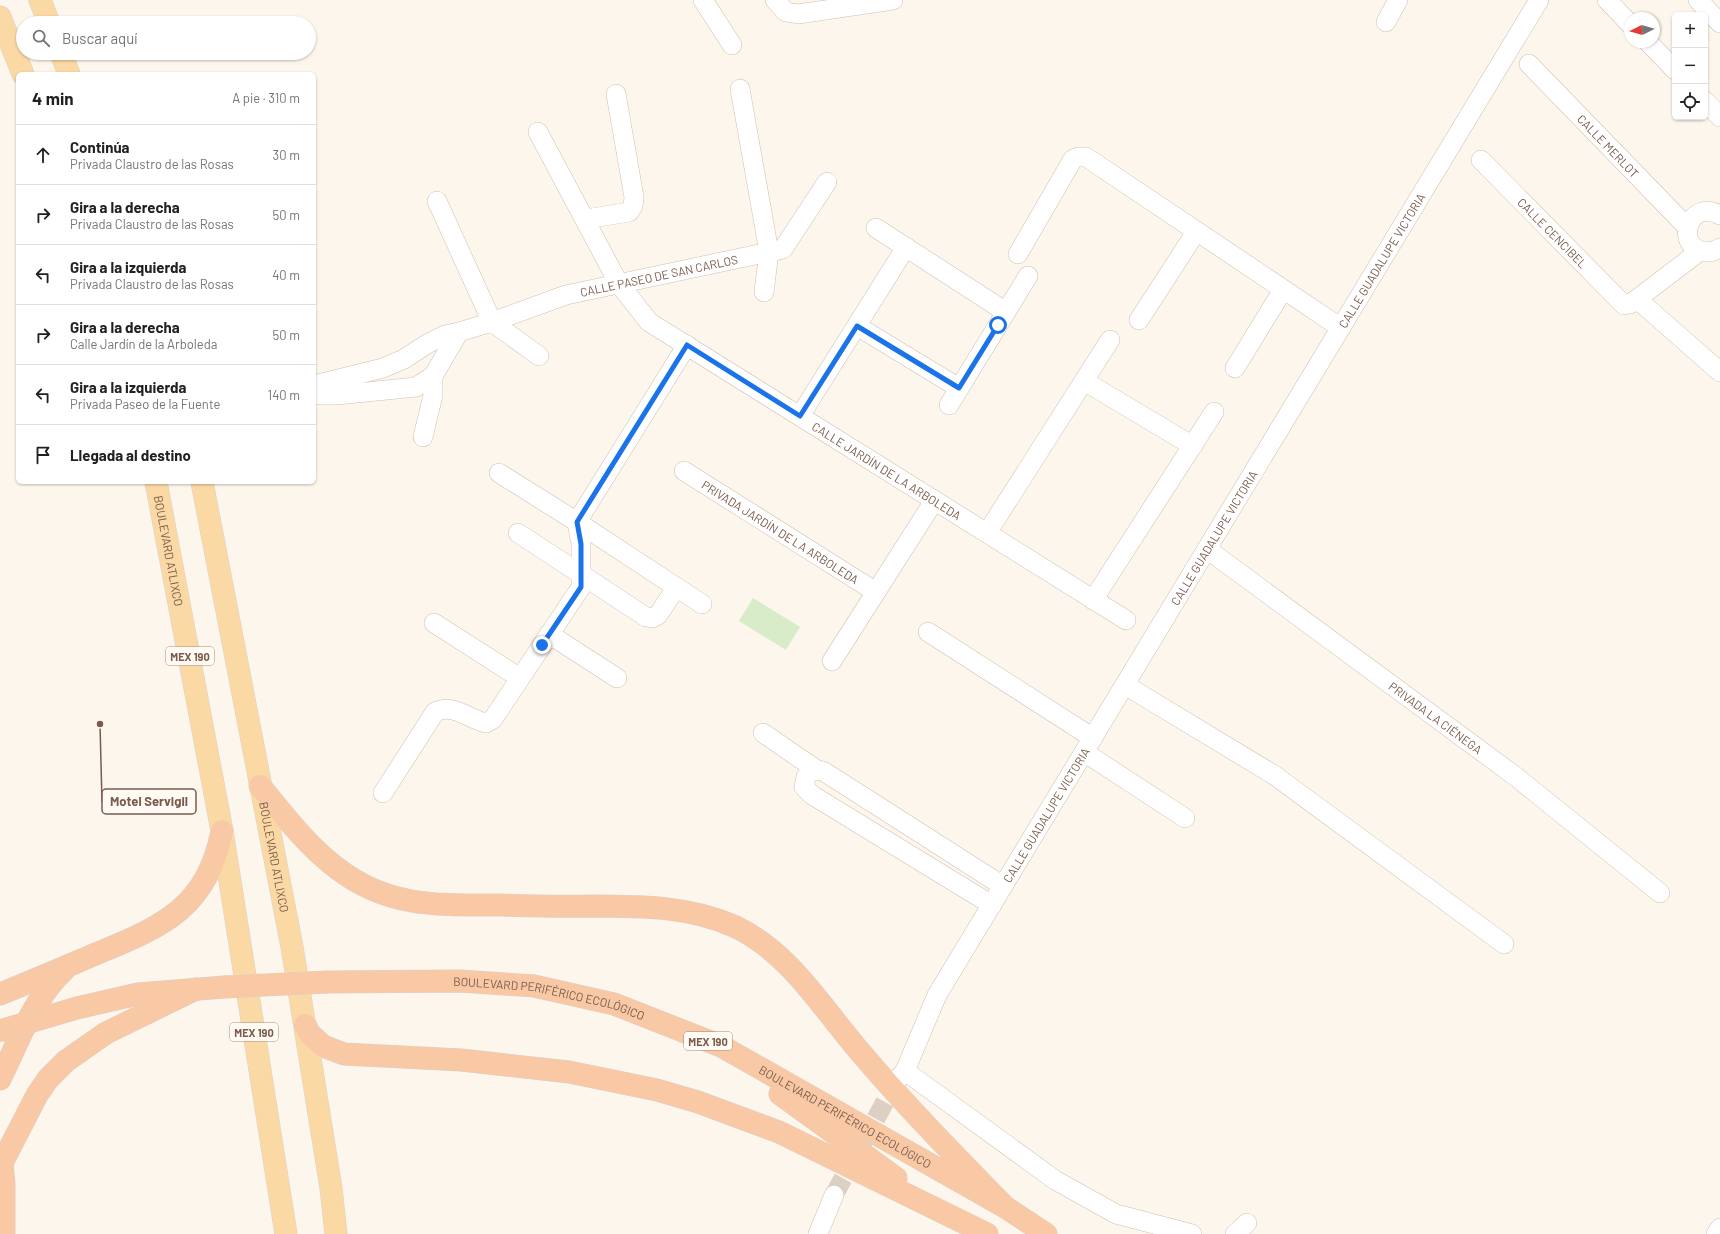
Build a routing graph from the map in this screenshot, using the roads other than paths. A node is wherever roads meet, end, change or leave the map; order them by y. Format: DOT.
graph roads {
  1 [pos="40,0"];
  2 [pos="703,0"];
  3 [pos="775,0"];
  4 [pos="893,0"];
  5 [pos="1398,0"];
  6 [pos="1539,0"];
  7 [pos="1607,0"];
  8 [pos="1698,0"];
  9 [pos="46,16"];
  10 [pos="0,17"];
  11 [pos="1624,18"];
  12 [pos="1386,22"];
  13 [pos="1720,23"];
  14 [pos="732,45"];
  15 [pos="1654,48"];
  16 [pos="16,57"];
  17 [pos="17,60"];
  18 [pos="64,60"];
  19 [pos="1529,64"];
  20 [pos="1672,67"];
  21 [pos="22,72"];
  22 [pos="68,72"];
  23 [pos="740,89"];
  24 [pos="616,94"];
  25 [pos="1708,104"];
  26 [pos="1720,117"];
  27 [pos="538,132"];
  28 [pos="1481,160"];
  29 [pos="828,182"];
  30 [pos="437,201"];
  31 [pos="1720,215"];
  32 [pos="586,220"];
  33 [pos="876,228"];
  34 [pos="1688,228"];
  35 [pos="1196,232"];
  36 [pos="906,248"];
  37 [pos="1720,248"];
  38 [pos="1700,251"];
  39 [pos="769,252"];
  40 [pos="1018,254"];
  41 [pos="1028,276"];
  42 [pos="619,284"];
  43 [pos="1283,290"];
  44 [pos="764,292"];
  45 [pos="1631,302"];
  46 [pos="1006,312"];
  47 [pos="1139,320"];
  48 [pos="492,322"];
  49 [pos="857,326"];
  50 [pos="1341,328"];
  51 [pos="459,332"];
  52 [pos="1110,340"];
  53 [pos="687,345"];
  54 [pos="539,356"];
  55 [pos="1235,368"];
  56 [pos="1720,372"];
  57 [pos="433,376"];
  58 [pos="1084,382"];
  59 [pos="316,385"];
  60 [pos="959,388"];
  61 [pos="316,395"];
  62 [pos="949,405"];
  63 [pos="1214,412"];
  64 [pos="800,416"];
  65 [pos="423,437"];
  66 [pos="1193,446"];
  67 [pos="684,471"];
  68 [pos="498,473"];
  69 [pos="156,484"];
  70 [pos="202,484"];
  71 [pos="934,501"];
  72 [pos="577,522"];
  73 [pos="518,533"];
  74 [pos="987,533"];
  75 [pos="1207,549"];
  76 [pos="581,574"];
  77 [pos="676,588"];
  78 [pos="876,592"];
  79 [pos="1093,600"];
  80 [pos="702,604"];
  81 [pos="1126,620"];
  82 [pos="434,623"];
  83 [pos="928,632"];
  84 [pos="550,634"];
  85 [pos="832,661"];
  86 [pos="520,678"];
  87 [pos="617,678"];
  88 [pos="1125,685"];
  89 [pos="763,734"];
  90 [pos="1088,745"];
  91 [pos="817,770"];
  92 [pos="260,786"];
  93 [pos="383,793"];
  94 [pos="1185,818"];
  95 [pos="222,831"];
  96 [pos="1003,886"];
  97 [pos="1660,893"];
  98 [pos="992,905"];
  99 [pos="1504,944"];
  100 [pos="68,966"];
  101 [pos="196,989"];
  102 [pos="0,994"];
  103 [pos="305,1026"];
  104 [pos="0,1031"];
  105 [pos="721,1046"];
  106 [pos="0,1079"];
  107 [pos="1,1164"];
  108 [pos="834,1194"];
  109 [pos="1005,1207"];
  110 [pos="939,1210"];
  111 [pos="1720,1228"];
  112 [pos="4,1234"];
  113 [pos="286,1234"];
  114 [pos="336,1234"];
  115 [pos="818,1234"];
  116 [pos="987,1234"];
  117 [pos="1046,1234"];
  118 [pos="1192,1234"];
  119 [pos="1716,1234"];
  1 -- 9 [label="main road"];
  2 -- 14 [label="street"];
  3 -- 4 [label="street"];
  5 -- 12 [label="street"];
  6 -- 50 [label="street, CALLE GUADALUPE VICTORIA"];
  7 -- 11 [label="street"];
  8 -- 13 [label="street"];
  10 -- 16 [label="main road"];
  15 -- 20 [label="street"];
  17 -- 21 [label="main road"];
  18 -- 22 [label="main road"];
  19 -- 34 [label="street, CALLE MERLOT"];
  23 -- 39 [label="street"];
  24 -- 32 [label="street"];
  25 -- 26 [label="street"];
  27 -- 32 [label="street, CALLE JARDÍN DE LA ARBOLEDA"];
  28 -- 45 [label="street, CALLE CENCIBEL"];
  29 -- 39 [label="street, CALLE PASEO DE SAN CARLOS"];
  30 -- 48 [label="street"];
  31 -- 34 [label="street"];
  32 -- 42 [label="street, CALLE JARDÍN DE LA ARBOLEDA"];
  33 -- 36 [label="street"];
  34 -- 38 [label="street"];
  35 -- 40 [label="street"];
  35 -- 43 [label="street"];
  35 -- 47 [label="street"];
  36 -- 46 [label="street"];
  36 -- 49 [label="street"];
  37 -- 38 [label="street"];
  38 -- 45 [label="street"];
  39 -- 42 [label="street, CALLE PASEO DE SAN CARLOS"];
  39 -- 44 [label="street"];
  41 -- 46 [label="street"];
  42 -- 48 [label="street, CALLE PASEO DE SAN CARLOS"];
  42 -- 53 [label="street, CALLE JARDÍN DE LA ARBOLEDA"];
  43 -- 50 [label="street"];
  43 -- 55 [label="street"];
  45 -- 56 [label="street, CALLE CENCIBEL"];
  46 -- 60 [label="street"];
  48 -- 51 [label="street, CALLE PASEO DE SAN CARLOS"];
  48 -- 54 [label="street"];
  49 -- 60 [label="street"];
  49 -- 64 [label="street"];
  50 -- 75 [label="street, CALLE GUADALUPE VICTORIA"];
  51 -- 57 [label="street"];
  51 -- 59 [label="street, CALLE PASEO DE SAN CARLOS"];
  52 -- 58 [label="street"];
  53 -- 64 [label="street, CALLE JARDÍN DE LA ARBOLEDA"];
  53 -- 72 [label="street"];
  57 -- 61 [label="street"];
  57 -- 65 [label="street"];
  58 -- 66 [label="street"];
  58 -- 74 [label="street"];
  60 -- 62 [label="street"];
  63 -- 66 [label="street"];
  64 -- 71 [label="street, CALLE JARDÍN DE LA ARBOLEDA"];
  66 -- 79 [label="street"];
  67 -- 78 [label="street, PRIVADA JARDÍN DE LA ARBOLEDA"];
  68 -- 72 [label="street"];
  69 -- 95 [label="main road, BOULEVARD ATLIXCO / MEX 190"];
  70 -- 92 [label="main road, BOULEVARD ATLIXCO"];
  71 -- 74 [label="street, CALLE JARDÍN DE LA ARBOLEDA"];
  71 -- 78 [label="street"];
  72 -- 76 [label="street"];
  72 -- 77 [label="street"];
  73 -- 76 [label="street"];
  74 -- 79 [label="street, CALLE JARDÍN DE LA ARBOLEDA"];
  75 -- 88 [label="street, CALLE GUADALUPE VICTORIA"];
  75 -- 97 [label="street, PRIVADA LA CIÉNEGA"];
  76 -- 77 [label="street"];
  76 -- 84 [label="street"];
  77 -- 80 [label="street"];
  78 -- 85 [label="street"];
  79 -- 81 [label="street, CALLE JARDÍN DE LA ARBOLEDA"];
  82 -- 86 [label="street"];
  83 -- 90 [label="street"];
  84 -- 86 [label="street"];
  84 -- 87 [label="street"];
  86 -- 93 [label="street"];
  88 -- 90 [label="street, CALLE GUADALUPE VICTORIA"];
  88 -- 99 [label="street"];
  89 -- 91 [label="street"];
  90 -- 94 [label="street"];
  90 -- 96 [label="street, CALLE GUADALUPE VICTORIA"];
  91 -- 96 [label="street"];
  91 -- 98 [label="street"];
  92 -- 103 [label="main road, BOULEVARD ATLIXCO"];
  92 -- 109 [label="highway"];
  95 -- 100 [label="highway"];
  95 -- 113 [label="main road, BOULEVARD ATLIXCO / MEX 190"];
  96 -- 98 [label="street, CALLE GUADALUPE VICTORIA"];
  98 -- 118 [label="street, CALLE GUADALUPE VICTORIA"];
  100 -- 102 [label="highway"];
  100 -- 106 [label="highway"];
  101 -- 104 [label="highway, BOULEVARD PERIFÉRICO ECOLÓGICO, bridge"];
  101 -- 105 [label="highway, BOULEVARD PERIFÉRICO ECOLÓGICO / MEX 190, bridge"];
  101 -- 107 [label="highway"];
  103 -- 110 [label="highway"];
  103 -- 114 [label="main road, BOULEVARD ATLIXCO"];
  105 -- 109 [label="highway, BOULEVARD PERIFÉRICO ECOLÓGICO / MEX 190"];
  105 -- 110 [label="highway"];
  107 -- 112 [label="highway"];
  108 -- 115 [label="street"];
  109 -- 117 [label="highway, BOULEVARD PERIFÉRICO ECOLÓGICO / MEX 190"];
  110 -- 116 [label="highway"];
  111 -- 119 [label="street"];
}
